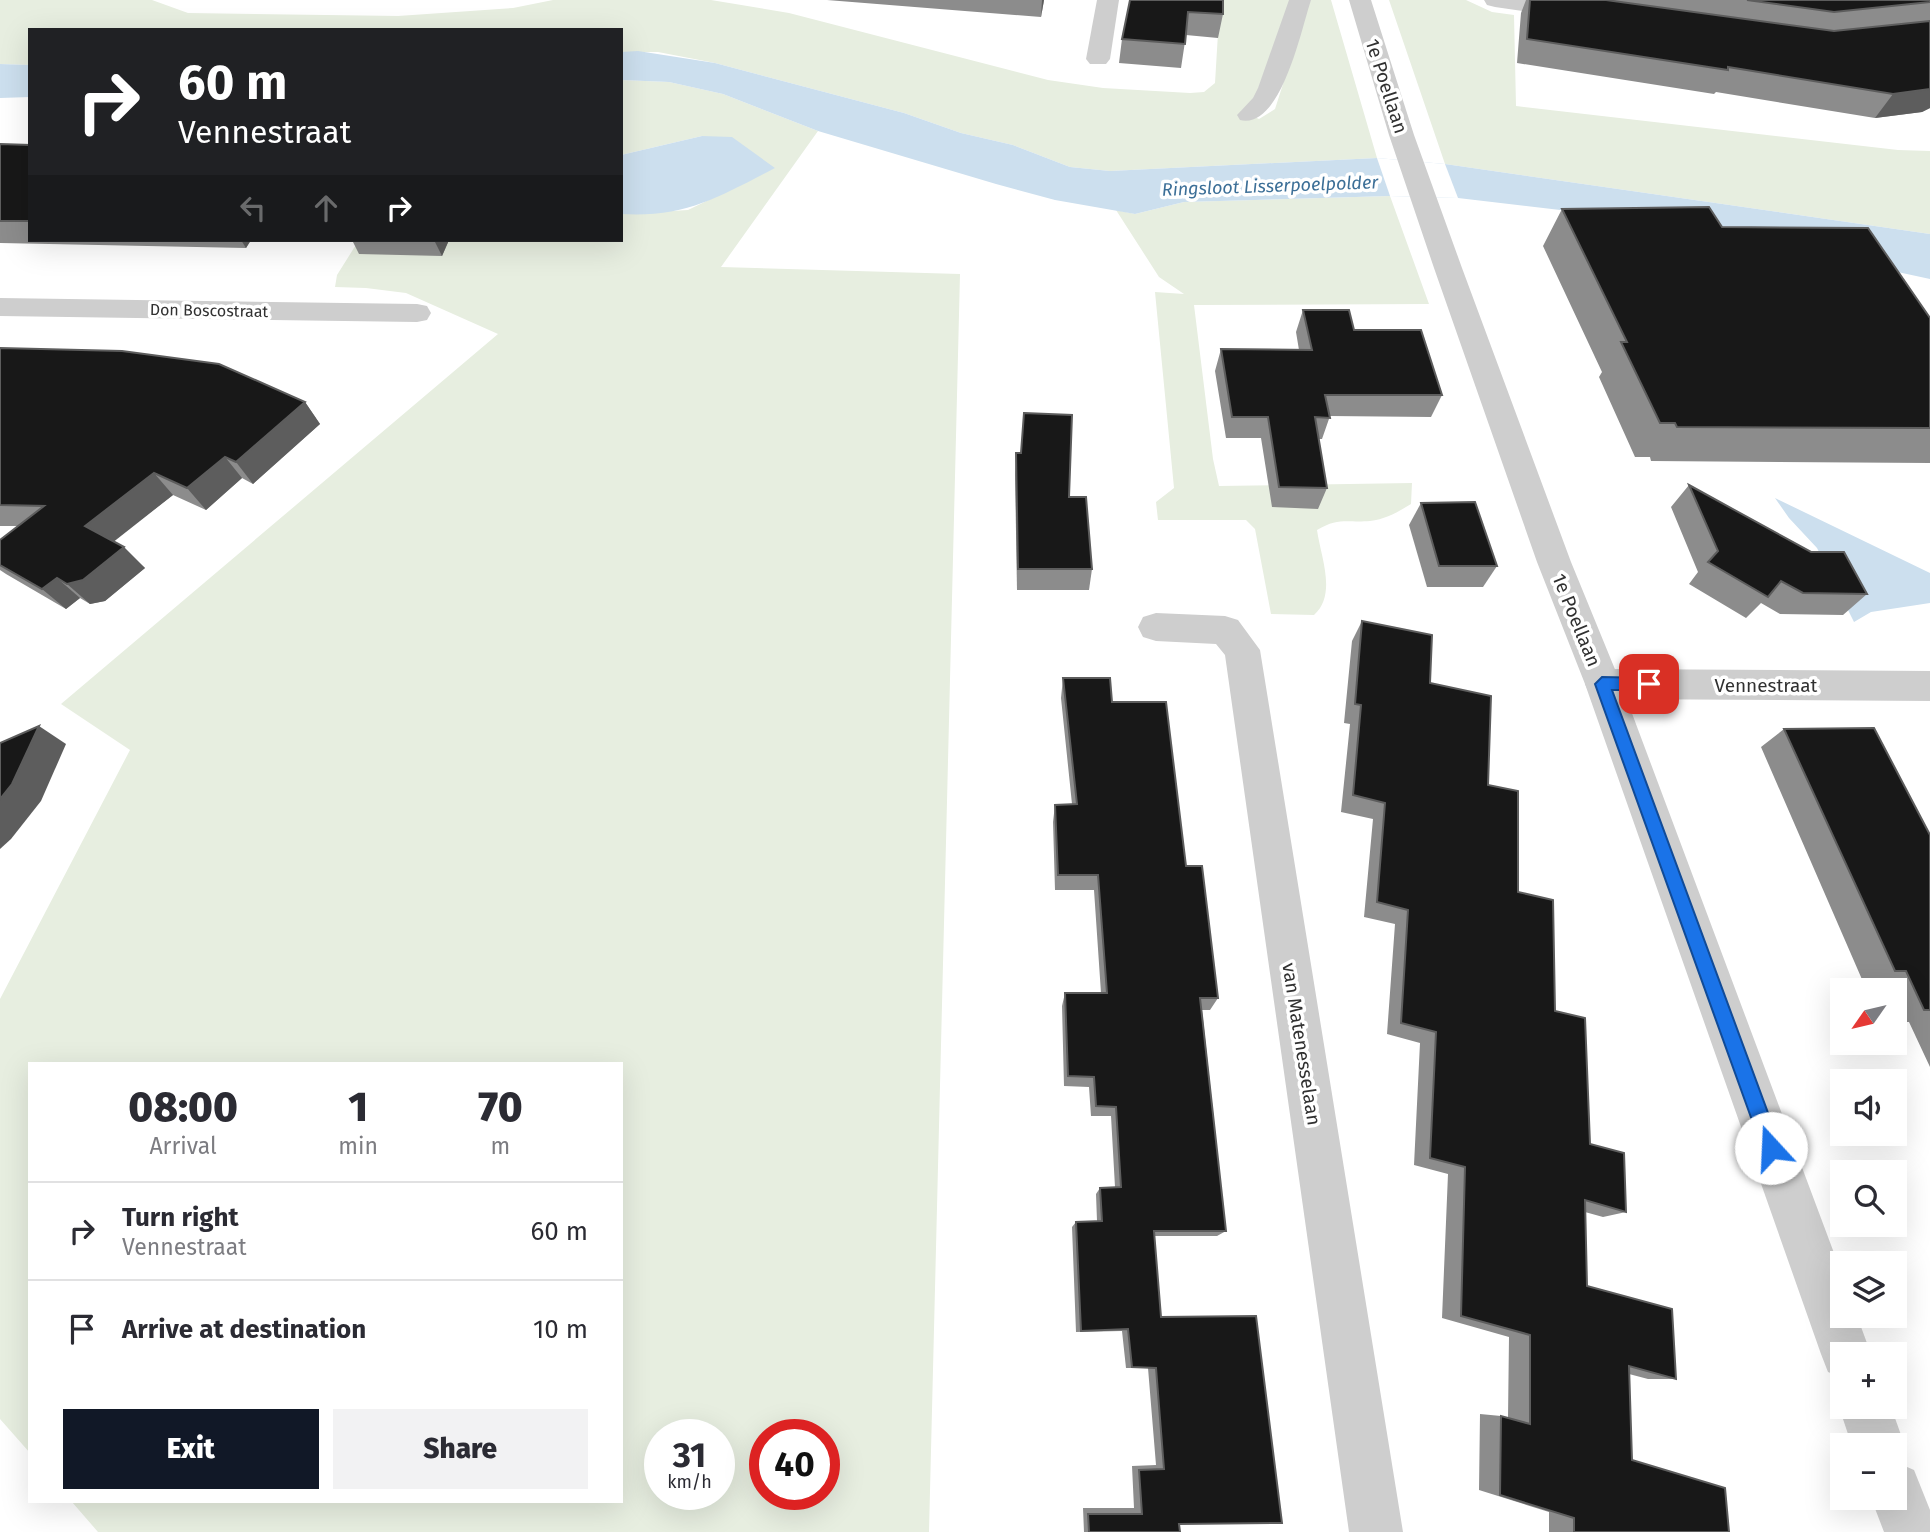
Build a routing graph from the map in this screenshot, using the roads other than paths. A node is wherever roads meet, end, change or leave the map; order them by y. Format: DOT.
graph roads {
  1 [pos="1108,0"];
  2 [pos="1300,0"];
  3 [pos="1360,0"];
  4 [pos="1495,0"];
  5 [pos="1603,15"];
  6 [pos="1098,59"];
  7 [pos="1249,115"];
  8 [pos="3,312"];
  9 [pos="417,313"];
  10 [pos="1156,627"];
  11 [pos="1602,684"];
  12 [pos="1930,685"];
  13 [pos="1842,1342"];
  14 [pos="1903,1510"];
  15 [pos="1376,1532"];
  16 [pos="1911,1532"];
  1 -- 6 [label="street"];
  2 -- 7 [label="street"];
  3 -- 11 [label="street, 1e Poellaan"];
  4 -- 5 [label="street"];
  8 -- 9 [label="street, Don Boscostraat"];
  10 -- 15 [label="street, van Matenesselaan"];
  11 -- 12 [label="street, Vennestraat"];
  11 -- 13 [label="street, 1e Poellaan"];
  14 -- 16 [label="street"];
}
